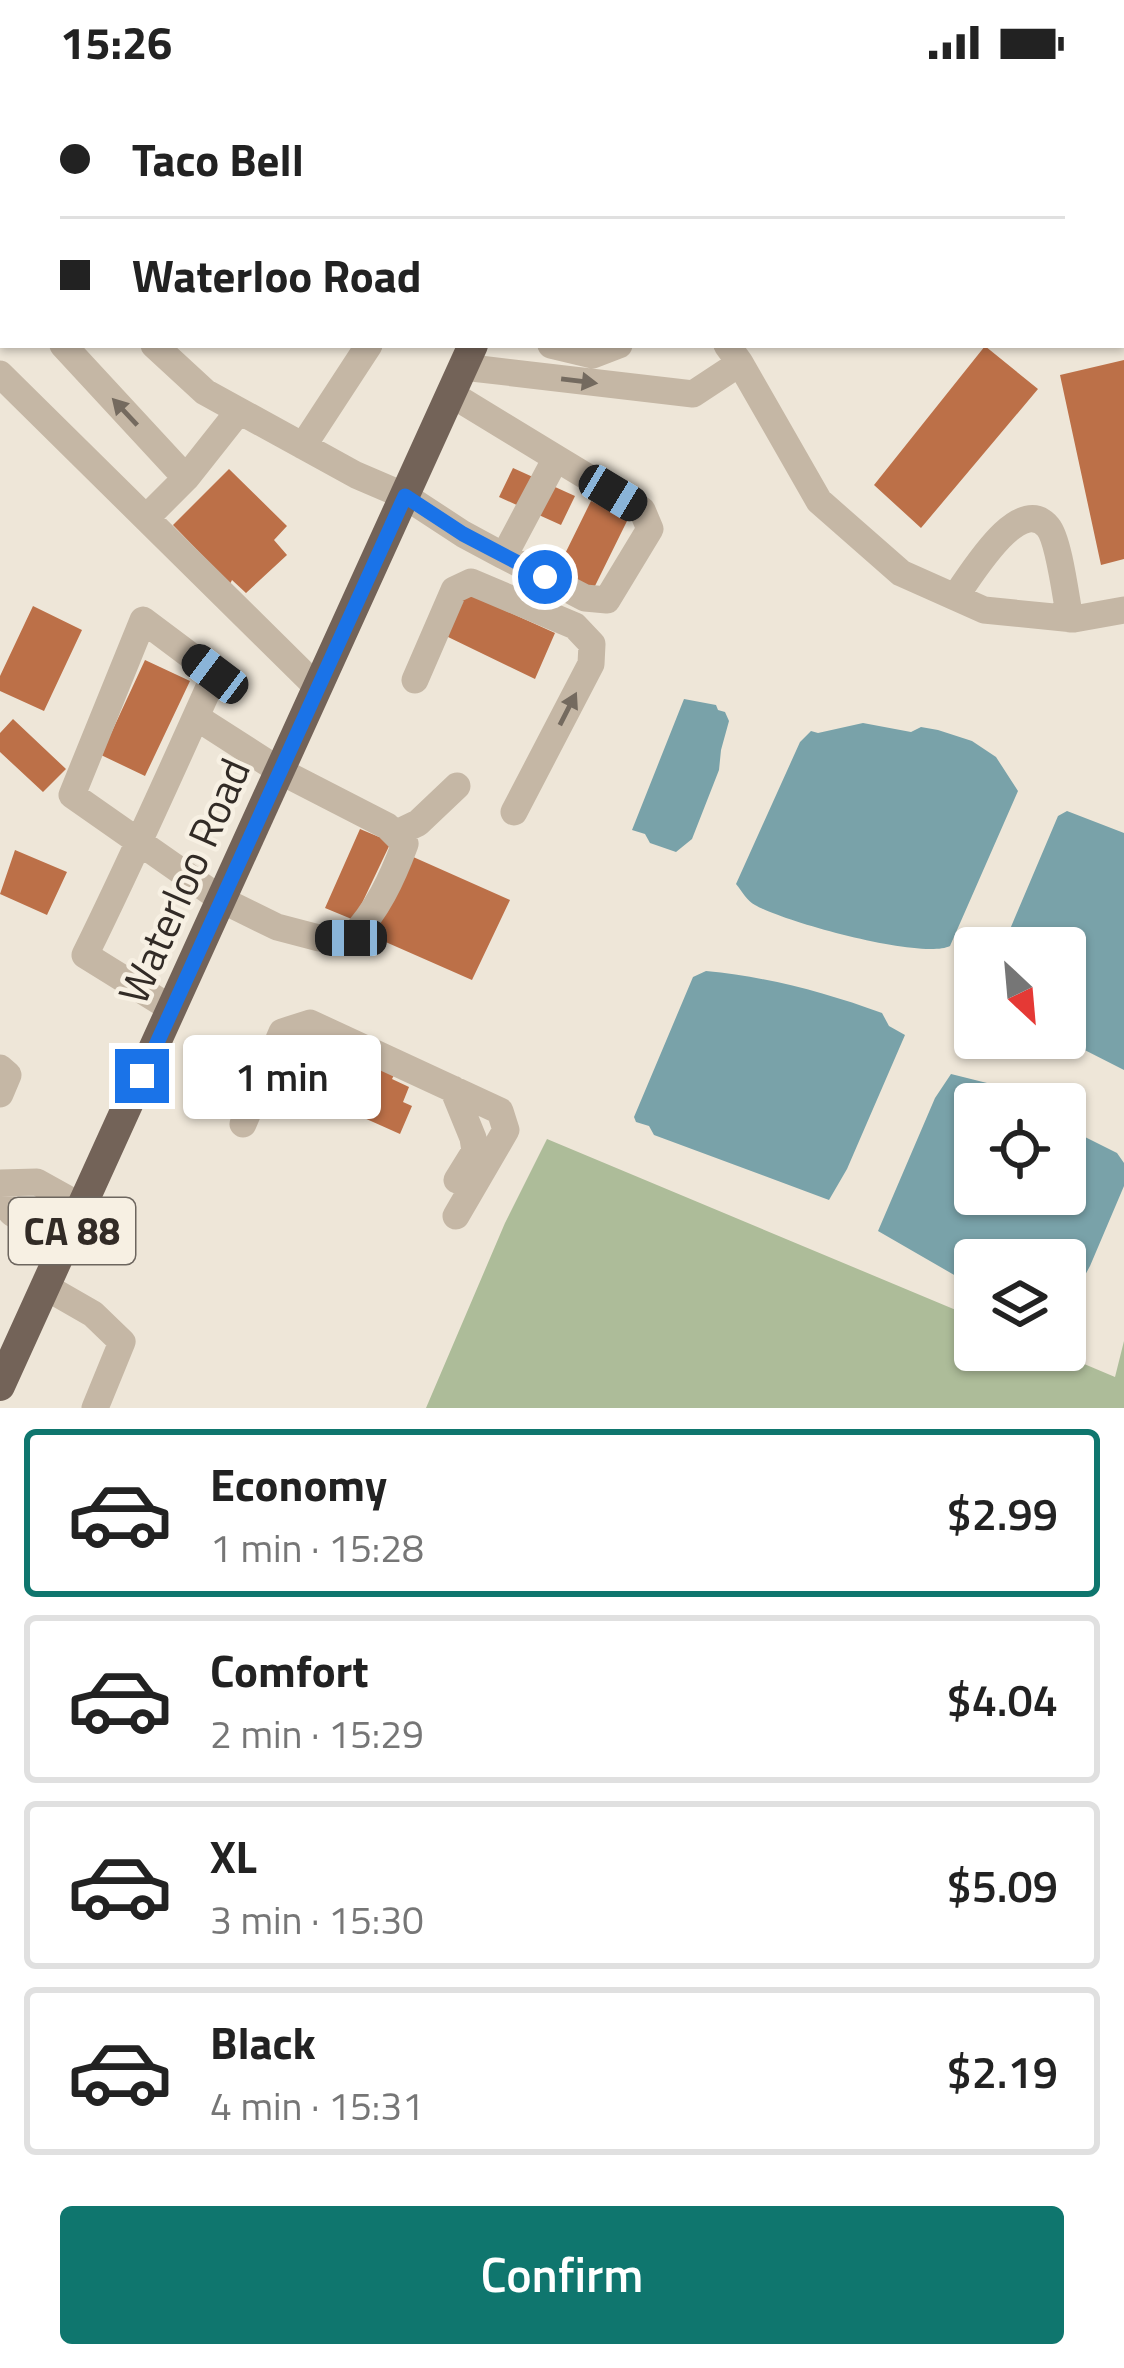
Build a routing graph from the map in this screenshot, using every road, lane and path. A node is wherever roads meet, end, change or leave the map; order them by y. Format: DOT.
graph roads {
  1 [pos="66,348"];
  2 [pos="157,348"];
  3 [pos="367,348"];
  4 [pos="733,354"];
  5 [pos="462,369"];
  6 [pos="0,374"];
  7 [pos="239,411"];
  8 [pos="303,446"];
  9 [pos="556,458"];
  10 [pos="186,478"];
  11 [pos="405,496"];
  12 [pos="146,518"];
  13 [pos="504,556"];
  14 [pos="955,597"];
  15 [pos="1124,610"];
  16 [pos="1070,619"];
  17 [pos="415,680"];
  18 [pos="318,688"];
  19 [pos="196,717"];
  20 [pos="280,771"];
  21 [pos="457,786"];
  22 [pos="514,812"];
  23 [pos="395,834"];
  24 [pos="141,843"];
  25 [pos="222,900"];
  26 [pos="172,1009"];
  27 [pos="243,1124"];
  28 [pos="0,1183"];
  29 [pos="0,1199"];
  30 [pos="82,1207"];
  31 [pos="448,1213"];
  32 [pos="66,1244"];
  33 [pos="46,1287"];
  34 [pos="0,1386"];
  35 [pos="100,1407"];
  10 -- 1 [label="street, one-way"];
  2 -- 7 [label="street"];
  3 -- 8 [label="street"];
  5 -- 4 [label="street, one-way"];
  4 -- 14 [label="street"];
  5 -- 9 [label="street"];
  5 -- 11 [label="main road, Waterloo Road / CA 88"];
  6 -- 12 [label="street"];
  7 -- 8 [label="street"];
  7 -- 10 [label="street"];
  8 -- 11 [label="street"];
  9 -- 13 [label="street"];
  9 -- 13 [label="street"];
  10 -- 12 [label="street"];
  11 -- 13 [label="street"];
  11 -- 18 [label="main road, Waterloo Road / CA 88"];
  12 -- 18 [label="street"];
  14 -- 16 [label="street"];
  14 -- 16 [label="street"];
  15 -- 16 [label="street"];
  22 -- 17 [label="street, one-way"];
  18 -- 20 [label="main road, Waterloo Road / CA 88"];
  19 -- 20 [label="street"];
  19 -- 24 [label="street"];
  19 -- 24 [label="street"];
  20 -- 23 [label="street"];
  20 -- 25 [label="main road, Waterloo Road / CA 88"];
  21 -- 23 [label="street"];
  23 -- 25 [label="street"];
  24 -- 25 [label="street"];
  24 -- 26 [label="street"];
  25 -- 26 [label="main road, Waterloo Road / CA 88"];
  26 -- 30 [label="main road, Waterloo Road / CA 88"];
  27 -- 31 [label="street"];
  28 -- 30 [label="street"];
  29 -- 32 [label="street"];
  30 -- 32 [label="main road, Waterloo Road / CA 88"];
  32 -- 33 [label="main road, Waterloo Road / CA 88"];
  33 -- 34 [label="main road, Waterloo Road / CA 88"];
  33 -- 35 [label="street"];
}
